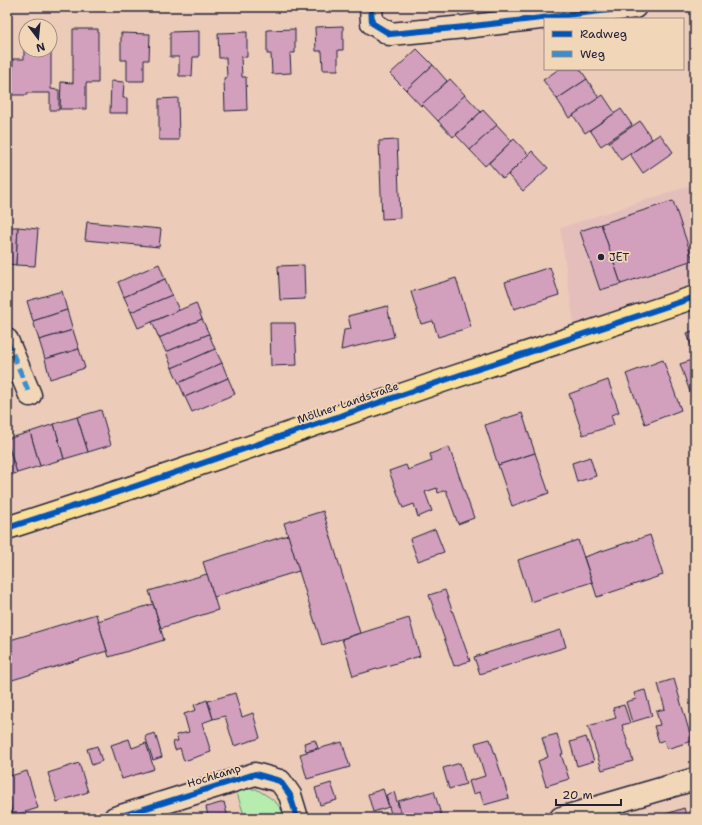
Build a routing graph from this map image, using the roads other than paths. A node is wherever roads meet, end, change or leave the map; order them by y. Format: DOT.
graph roads {
  1 [pos="635,7"];
  2 [pos="372,15"];
  3 [pos="695,297"];
  4 [pos="7,340"];
  5 [pos="30,395"];
  6 [pos="7,528"];
  7 [pos="695,779"];
  8 [pos="116,818"];
  9 [pos="297,818"];
  10 [pos="561,818"];
  1 -- 2 [label="street"];
  3 -- 6 [label="main road, Möllner Landstraße"];
  4 -- 5 [label="street"];
  7 -- 10 [label="street"];
  8 -- 9 [label="street, Hochkamp"];
}
